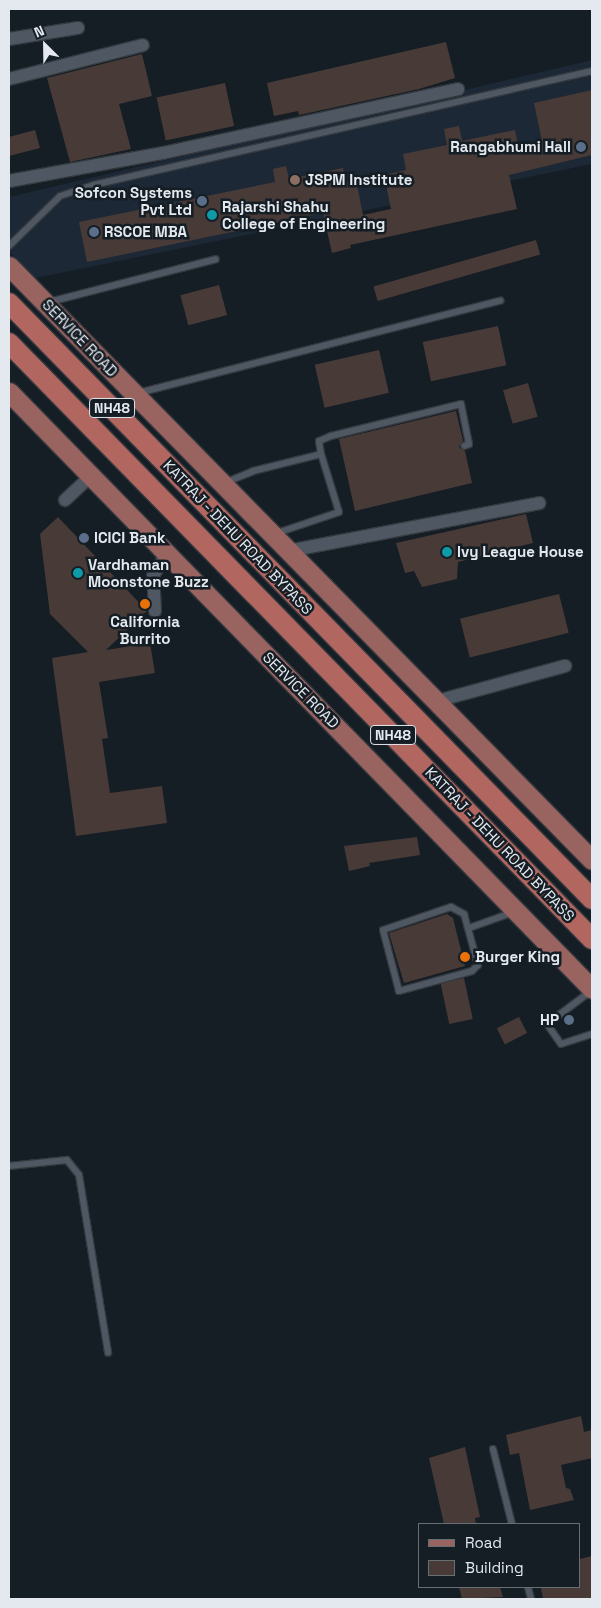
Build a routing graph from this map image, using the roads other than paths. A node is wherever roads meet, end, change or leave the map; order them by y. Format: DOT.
graph roads {
  1 [pos="78,28"];
  2 [pos="9,39"];
  3 [pos="143,45"];
  4 [pos="592,71"];
  5 [pos="9,79"];
  6 [pos="458,88"];
  7 [pos="9,181"];
  8 [pos="9,246"];
  9 [pos="216,258"];
  10 [pos="9,266"];
  11 [pos="500,301"];
  12 [pos="9,303"];
  13 [pos="46,303"];
  14 [pos="9,343"];
  15 [pos="9,392"];
  16 [pos="134,394"];
  17 [pos="464,446"];
  18 [pos="321,454"];
  19 [pos="91,476"];
  20 [pos="223,484"];
  21 [pos="65,500"];
  22 [pos="540,502"];
  23 [pos="283,545"];
  24 [pos="167,553"];
  25 [pos="155,610"];
  26 [pos="565,666"];
  27 [pos="437,701"];
  28 [pos="592,860"];
  29 [pos="592,899"];
  30 [pos="518,910"];
  31 [pos="469,928"];
  32 [pos="592,939"];
  33 [pos="592,989"];
  34 [pos="592,1034"];
  35 [pos="9,1166"];
  36 [pos="108,1353"];
  37 [pos="493,1449"];
  38 [pos="512,1523"];
  1 -- 2 [label="street"];
  3 -- 5 [label="street"];
  4 -- 8 [label="lane"];
  6 -- 7 [label="street"];
  9 -- 13 [label="lane"];
  10 -- 13 [label="main road, SERVICE ROAD"];
  11 -- 16 [label="lane"];
  12 -- 29 [label="highway, KATRAJ - DEHU ROAD BYPASS / NH48"];
  13 -- 16 [label="main road, SERVICE ROAD"];
  14 -- 32 [label="highway, KATRAJ - DEHU ROAD BYPASS / NH48"];
  15 -- 19 [label="main road, SERVICE ROAD"];
  16 -- 20 [label="main road, SERVICE ROAD"];
  17 -- 18 [label="lane"];
  18 -- 20 [label="lane"];
  18 -- 23 [label="lane"];
  19 -- 21 [label="street"];
  19 -- 24 [label="main road, SERVICE ROAD"];
  20 -- 23 [label="main road, SERVICE ROAD"];
  22 -- 23 [label="street"];
  23 -- 27 [label="main road, SERVICE ROAD"];
  24 -- 25 [label="street"];
  24 -- 30 [label="main road, SERVICE ROAD"];
  26 -- 27 [label="street"];
  27 -- 28 [label="main road, SERVICE ROAD"];
  30 -- 31 [label="lane"];
  30 -- 33 [label="main road, SERVICE ROAD"];
  31 -- 31 [label="lane"];
  33 -- 34 [label="lane"];
  35 -- 36 [label="lane"];
  37 -- 38 [label="lane"];
}
